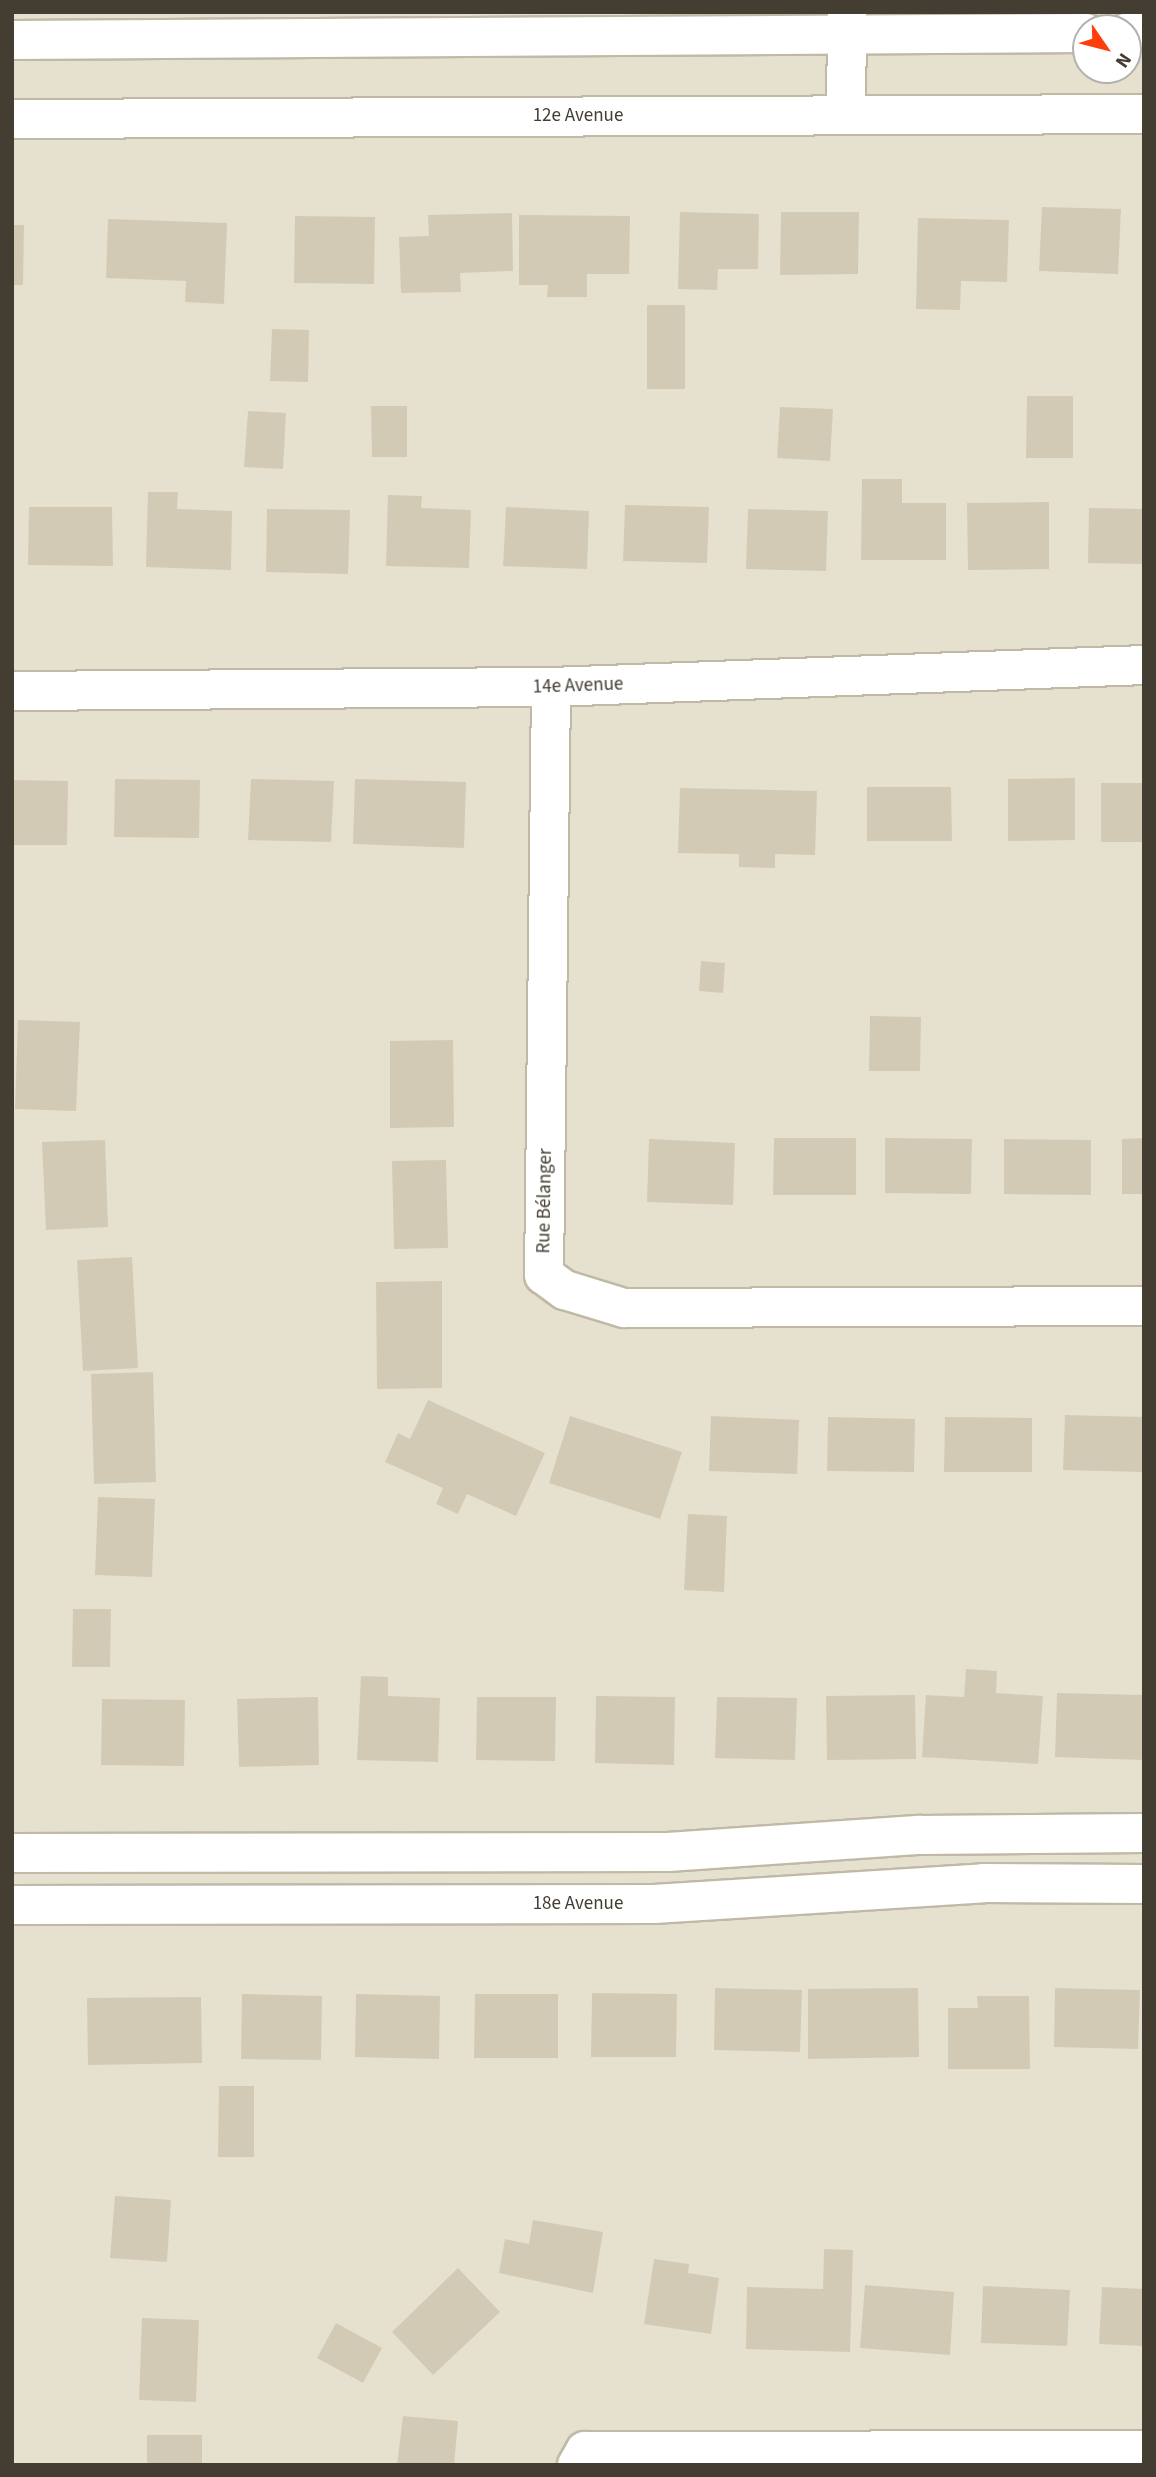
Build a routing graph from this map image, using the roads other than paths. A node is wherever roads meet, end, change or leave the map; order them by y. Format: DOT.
graph roads {
  1 [pos="848,24"];
  2 [pos="1072,32"];
  3 [pos="12,40"];
  4 [pos="1144,114"];
  5 [pos="846,115"];
  6 [pos="12,119"];
  7 [pos="1144,665"];
  8 [pos="551,687"];
  9 [pos="12,691"];
  10 [pos="1144,1306"];
  11 [pos="1144,1833"];
  12 [pos="12,1853"];
  13 [pos="1144,1884"];
  14 [pos="12,1905"];
  15 [pos="1144,2450"];
  16 [pos="577,2465"];
  1 -- 2 [label="street"];
  1 -- 3 [label="street"];
  1 -- 5 [label="street"];
  4 -- 5 [label="street, 12e Avenue"];
  5 -- 6 [label="street, 12e Avenue"];
  7 -- 8 [label="street, 14e Avenue"];
  8 -- 9 [label="street, 14e Avenue"];
  8 -- 10 [label="street, Rue Bélanger"];
  11 -- 12 [label="street"];
  13 -- 14 [label="street, 18e Avenue"];
  15 -- 16 [label="street"];
}
